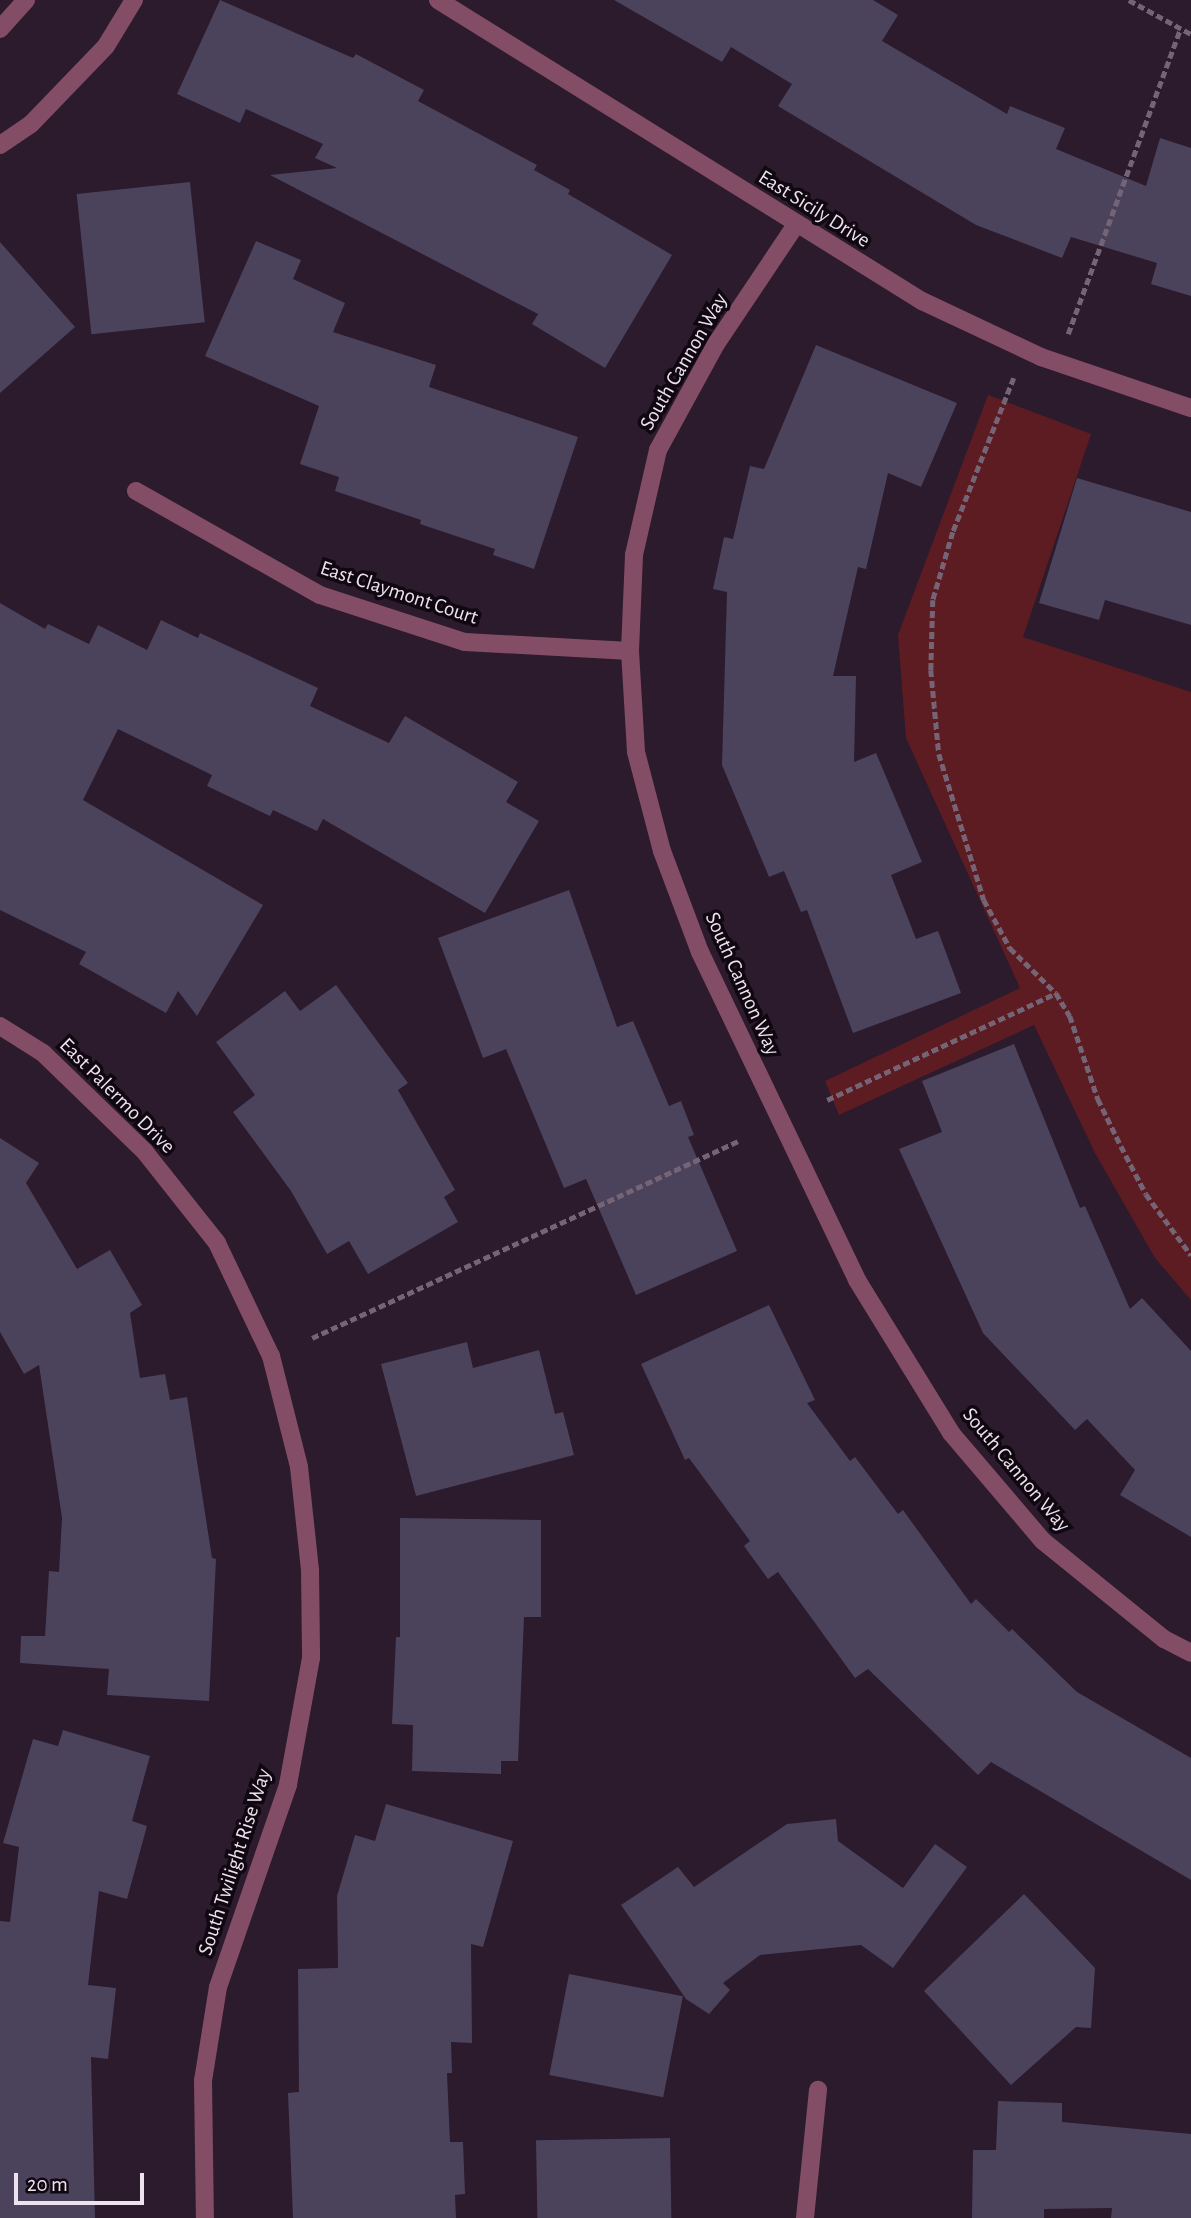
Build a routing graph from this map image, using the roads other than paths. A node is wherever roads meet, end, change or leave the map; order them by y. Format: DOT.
graph roads {
  1 [pos="26,0"];
  2 [pos="134,0"];
  3 [pos="438,0"];
  4 [pos="0,29"];
  5 [pos="0,145"];
  6 [pos="795,226"];
  7 [pos="1191,408"];
  8 [pos="136,491"];
  9 [pos="630,651"];
  10 [pos="0,1026"];
  11 [pos="217,1243"];
  12 [pos="1191,1653"];
  13 [pos="818,2091"];
  14 [pos="205,2218"];
  15 [pos="806,2218"];
  1 -- 4 [label="street"];
  2 -- 5 [label="street"];
  3 -- 6 [label="street, East Sicily Drive"];
  6 -- 7 [label="street, East Sicily Drive"];
  6 -- 9 [label="street, South Cannon Way"];
  8 -- 9 [label="street, East Claymont Court"];
  9 -- 12 [label="street, South Cannon Way"];
  10 -- 11 [label="street, East Palermo Drive"];
  11 -- 14 [label="street, South Twilight Rise Way"];
  13 -- 15 [label="street"];
}
